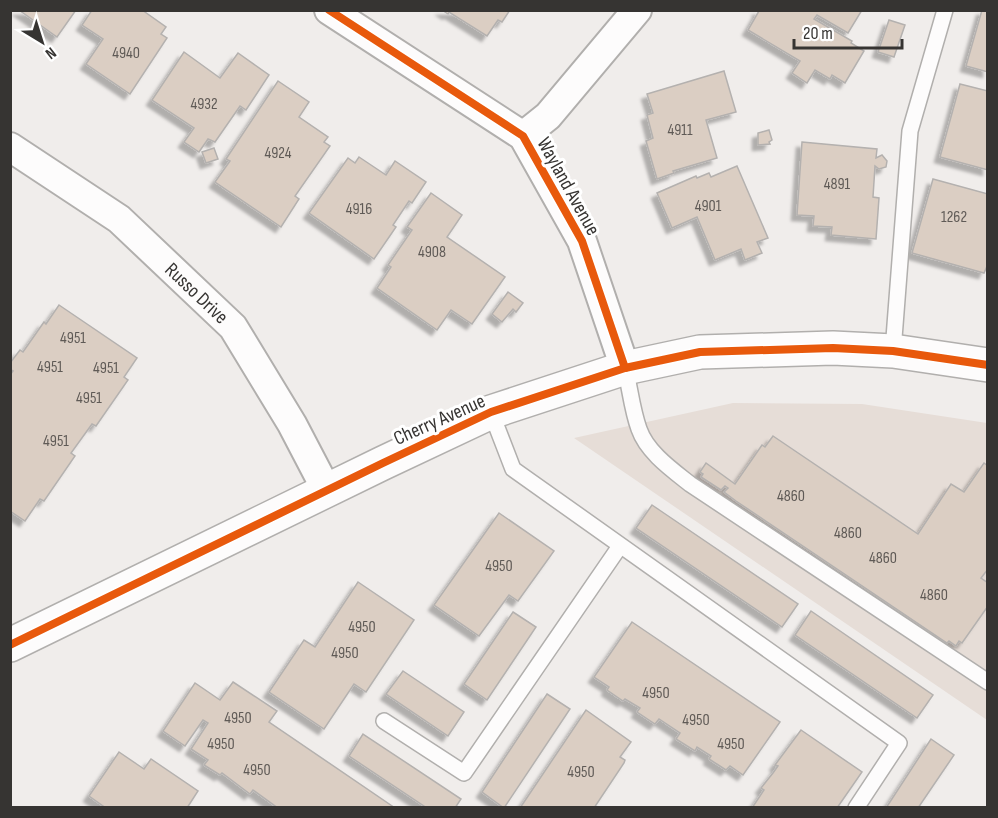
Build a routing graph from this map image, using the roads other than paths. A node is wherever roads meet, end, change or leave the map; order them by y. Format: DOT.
graph roads {
  1 [pos="329,10"];
  2 [pos="637,10"];
  3 [pos="945,10"];
  4 [pos="523,136"];
  5 [pos="10,147"];
  6 [pos="893,351"];
  7 [pos="987,365"];
  8 [pos="626,368"];
  9 [pos="491,412"];
  10 [pos="327,491"];
  11 [pos="620,546"];
  12 [pos="10,645"];
  13 [pos="987,681"];
  14 [pos="384,721"];
  15 [pos="856,807"];
  1 -- 4 [label="street, Wayland Avenue"];
  2 -- 4 [label="street"];
  3 -- 6 [label="lane"];
  4 -- 8 [label="street, Wayland Avenue"];
  5 -- 10 [label="street, Russo Drive"];
  6 -- 7 [label="street, Cherry Avenue"];
  6 -- 8 [label="street, Cherry Avenue"];
  8 -- 9 [label="street, Cherry Avenue"];
  8 -- 13 [label="lane"];
  9 -- 10 [label="street, Cherry Avenue"];
  9 -- 11 [label="lane"];
  10 -- 12 [label="street, Cherry Avenue"];
  11 -- 14 [label="lane"];
  11 -- 15 [label="lane"];
}
